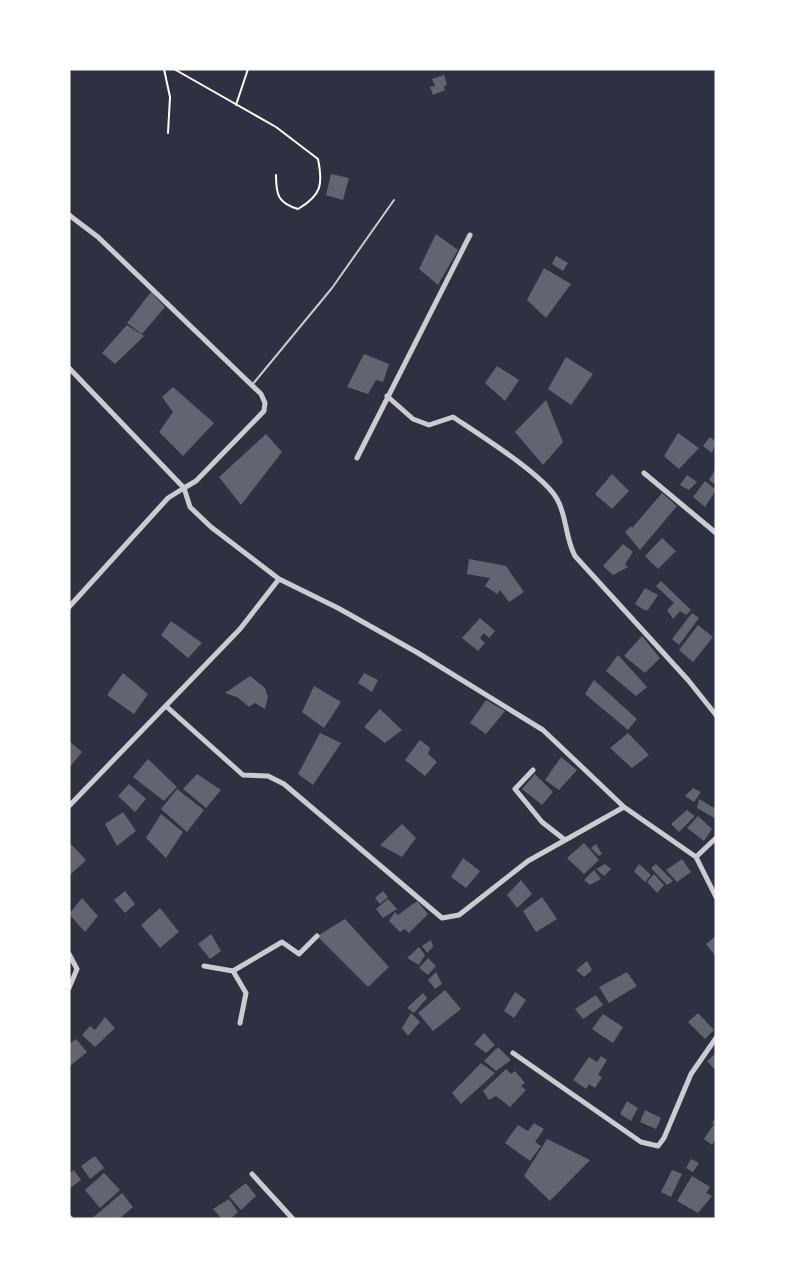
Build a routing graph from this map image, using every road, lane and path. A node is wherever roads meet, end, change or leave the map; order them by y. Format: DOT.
graph roads {
  1 [pos="164,69"];
  2 [pos="174,69"];
  3 [pos="248,69"];
  4 [pos="236,105"];
  5 [pos="168,133"];
  6 [pos="276,175"];
  7 [pos="394,200"];
  8 [pos="69,215"];
  9 [pos="470,235"];
  10 [pos="69,368"];
  11 [pos="252,385"];
  12 [pos="387,396"];
  13 [pos="357,458"];
  14 [pos="644,473"];
  15 [pos="184,488"];
  16 [pos="716,532"];
  17 [pos="279,579"];
  18 [pos="69,607"];
  19 [pos="166,707"];
  20 [pos="716,715"];
  21 [pos="533,770"];
  22 [pos="69,806"];
  23 [pos="624,807"];
  24 [pos="716,838"];
  25 [pos="566,840"];
  26 [pos="696,858"];
  27 [pos="716,897"];
  28 [pos="317,936"];
  29 [pos="69,954"];
  30 [pos="204,966"];
  31 [pos="233,971"];
  32 [pos="69,988"];
  33 [pos="240,1023"];
  34 [pos="716,1038"];
  35 [pos="513,1053"];
  36 [pos="252,1174"];
  37 [pos="293,1219"];
  1 -- 5 [label="path"];
  2 -- 4 [label="path"];
  3 -- 4 [label="path"];
  4 -- 6 [label="path"];
  7 -- 11 [label="lane"];
  8 -- 11 [label="street"];
  9 -- 12 [label="street"];
  10 -- 15 [label="street"];
  11 -- 15 [label="street"];
  12 -- 13 [label="street"];
  12 -- 20 [label="street"];
  14 -- 16 [label="street"];
  15 -- 17 [label="street"];
  15 -- 18 [label="street"];
  17 -- 19 [label="street"];
  17 -- 23 [label="street"];
  19 -- 22 [label="street"];
  19 -- 25 [label="street"];
  21 -- 25 [label="street"];
  23 -- 25 [label="street"];
  23 -- 26 [label="street"];
  24 -- 26 [label="street"];
  26 -- 27 [label="street"];
  28 -- 31 [label="street"];
  29 -- 32 [label="street"];
  30 -- 31 [label="street"];
  31 -- 33 [label="street"];
  34 -- 35 [label="street"];
  36 -- 37 [label="street"];
}
